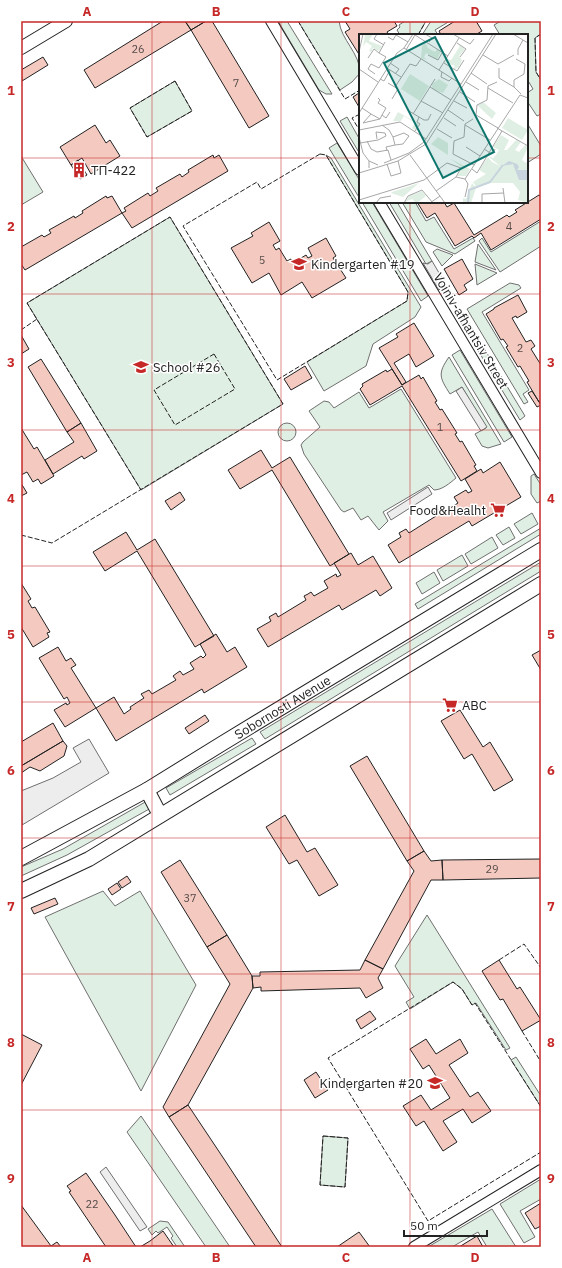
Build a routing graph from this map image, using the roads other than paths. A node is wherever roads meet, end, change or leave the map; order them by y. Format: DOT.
graph roads {
  1 [pos="66,21"];
  2 [pos="271,21"];
  3 [pos="21,48"];
  4 [pos="359,168"];
  5 [pos="380,203"];
  6 [pos="541,473"];
  7 [pos="541,550"];
  8 [pos="541,584"];
  9 [pos="147,790"];
  10 [pos="160,815"];
  11 [pos="21,858"];
  12 [pos="21,891"];
  13 [pos="541,1170"];
  14 [pos="414,1247"];
  1 -- 3 [label="street"];
  2 -- 4 [label="street"];
  5 -- 6 [label="street, Voiniv-afhantsiv Street"];
  7 -- 9 [label="main road, Sobornosti Avenue"];
  8 -- 10 [label="main road"];
  9 -- 10 [label="main road"];
  9 -- 11 [label="main road, Sobornosti Avenue"];
  10 -- 12 [label="main road"];
  13 -- 14 [label="street"];
}
